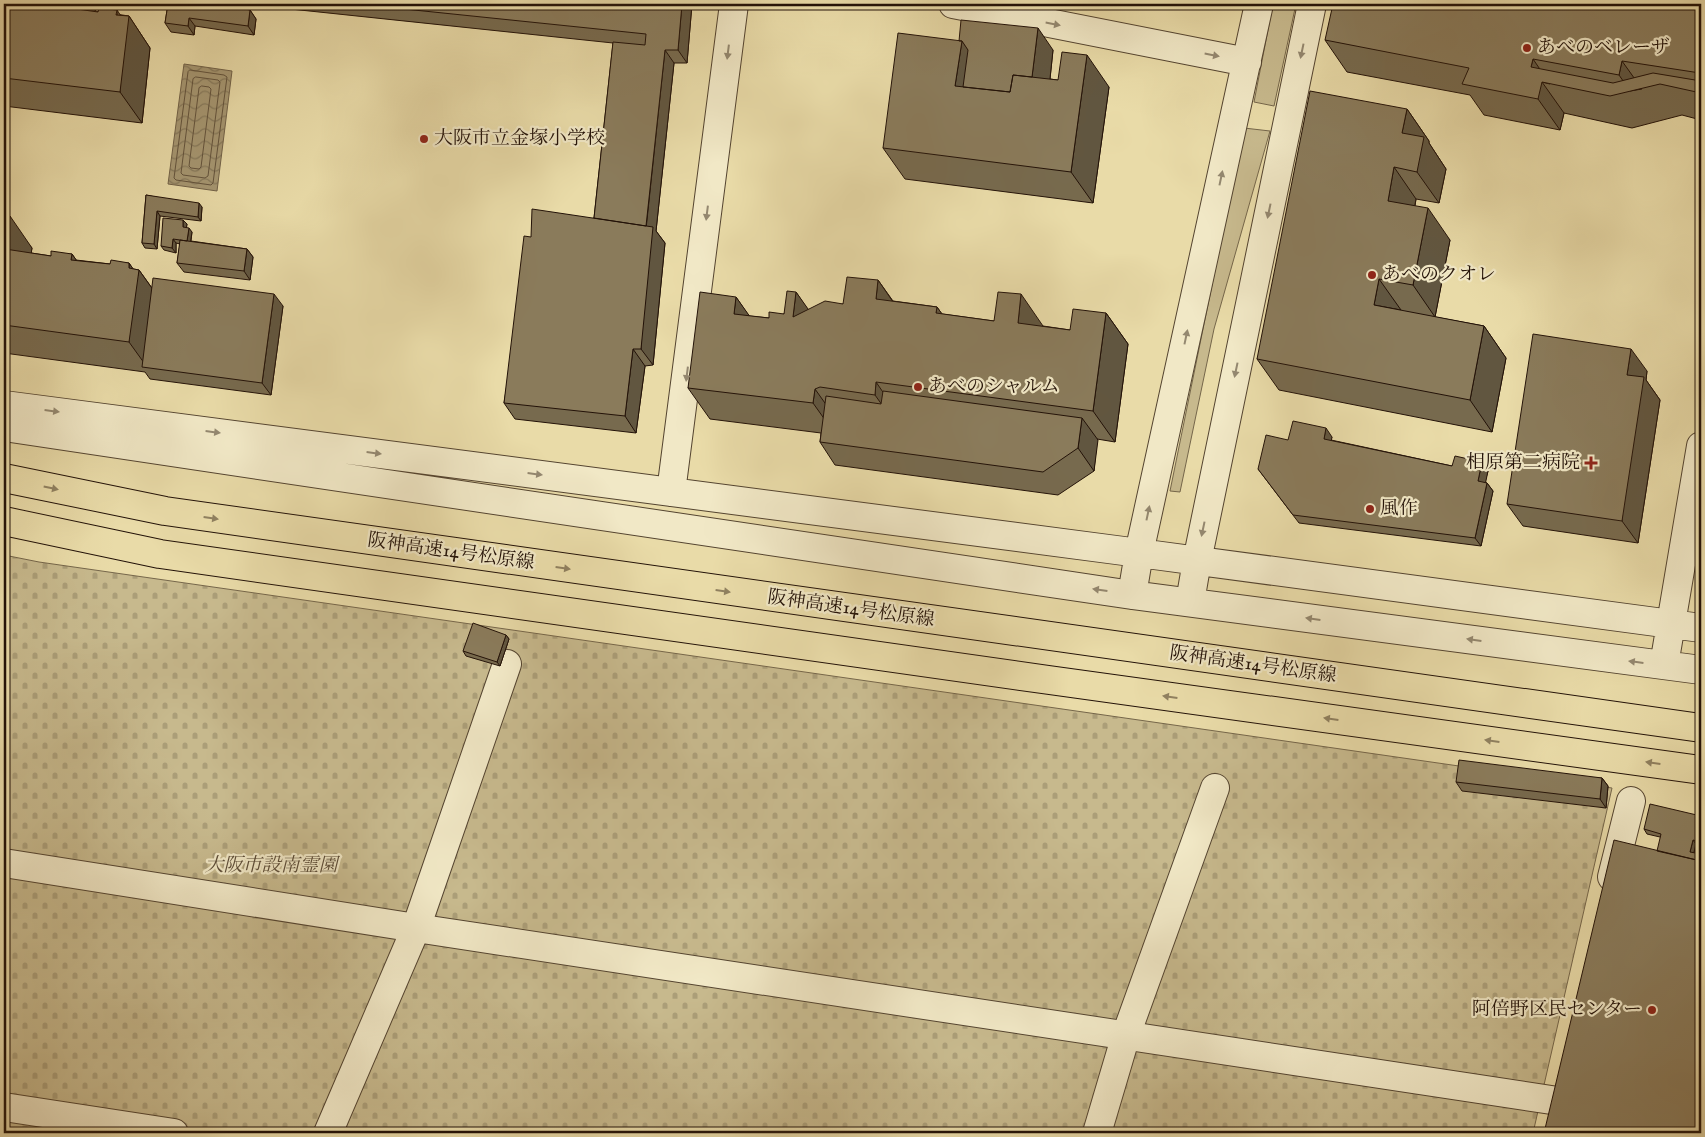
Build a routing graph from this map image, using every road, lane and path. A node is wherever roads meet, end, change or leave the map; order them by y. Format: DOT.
graph roads {
  1 [pos="734,4"];
  2 [pos="953,4"];
  3 [pos="1259,4"];
  4 [pos="1312,4"];
  5 [pos="1247,62"];
  6 [pos="4,404"];
  7 [pos="4,427"];
  8 [pos="1701,446"];
  9 [pos="4,478"];
  10 [pos="671,492"];
  11 [pos="4,521"];
  12 [pos="1139,553"];
  13 [pos="1197,561"];
  14 [pos="1132,595"];
  15 [pos="1190,602"];
  16 [pos="1671,624"];
  17 [pos="1701,628"];
  18 [pos="508,664"];
  19 [pos="1664,665"];
  20 [pos="1701,670"];
  21 [pos="1701,728"];
  22 [pos="1701,770"];
  23 [pos="1215,788"];
  24 [pos="1630,801"];
  25 [pos="4,863"];
  26 [pos="1607,898"];
  27 [pos="416,928"];
  28 [pos="1126,1035"];
  29 [pos="1558,1103"];
  30 [pos="4,1107"];
  31 [pos="174,1133"];
  32 [pos="328,1133"];
  33 [pos="1097,1133"];
  1 -- 10 [label="street, one-way"];
  2 -- 5 [label="street, one-way"];
  3 -- 5 [label="street"];
  4 -- 13 [label="street, one-way"];
  12 -- 5 [label="street, one-way"];
  6 -- 10 [label="street, one-way"];
  14 -- 7 [label="street, one-way"];
  8 -- 16 [label="street"];
  9 -- 21 [label="highway, 阪神高速14号松原線, one-way"];
  10 -- 12 [label="street"];
  22 -- 11 [label="highway, one-way"];
  12 -- 13 [label="street"];
  12 -- 14 [label="street"];
  13 -- 15 [label="street"];
  13 -- 16 [label="street"];
  14 -- 15 [label="street"];
  19 -- 15 [label="street, one-way"];
  16 -- 17 [label="street"];
  16 -- 19 [label="street"];
  18 -- 27 [label="street"];
  19 -- 20 [label="street"];
  23 -- 28 [label="street"];
  24 -- 26 [label="street"];
  25 -- 27 [label="street"];
  27 -- 28 [label="street"];
  27 -- 32 [label="street"];
  28 -- 29 [label="street"];
  28 -- 33 [label="street"];
  30 -- 31 [label="street"];
}
